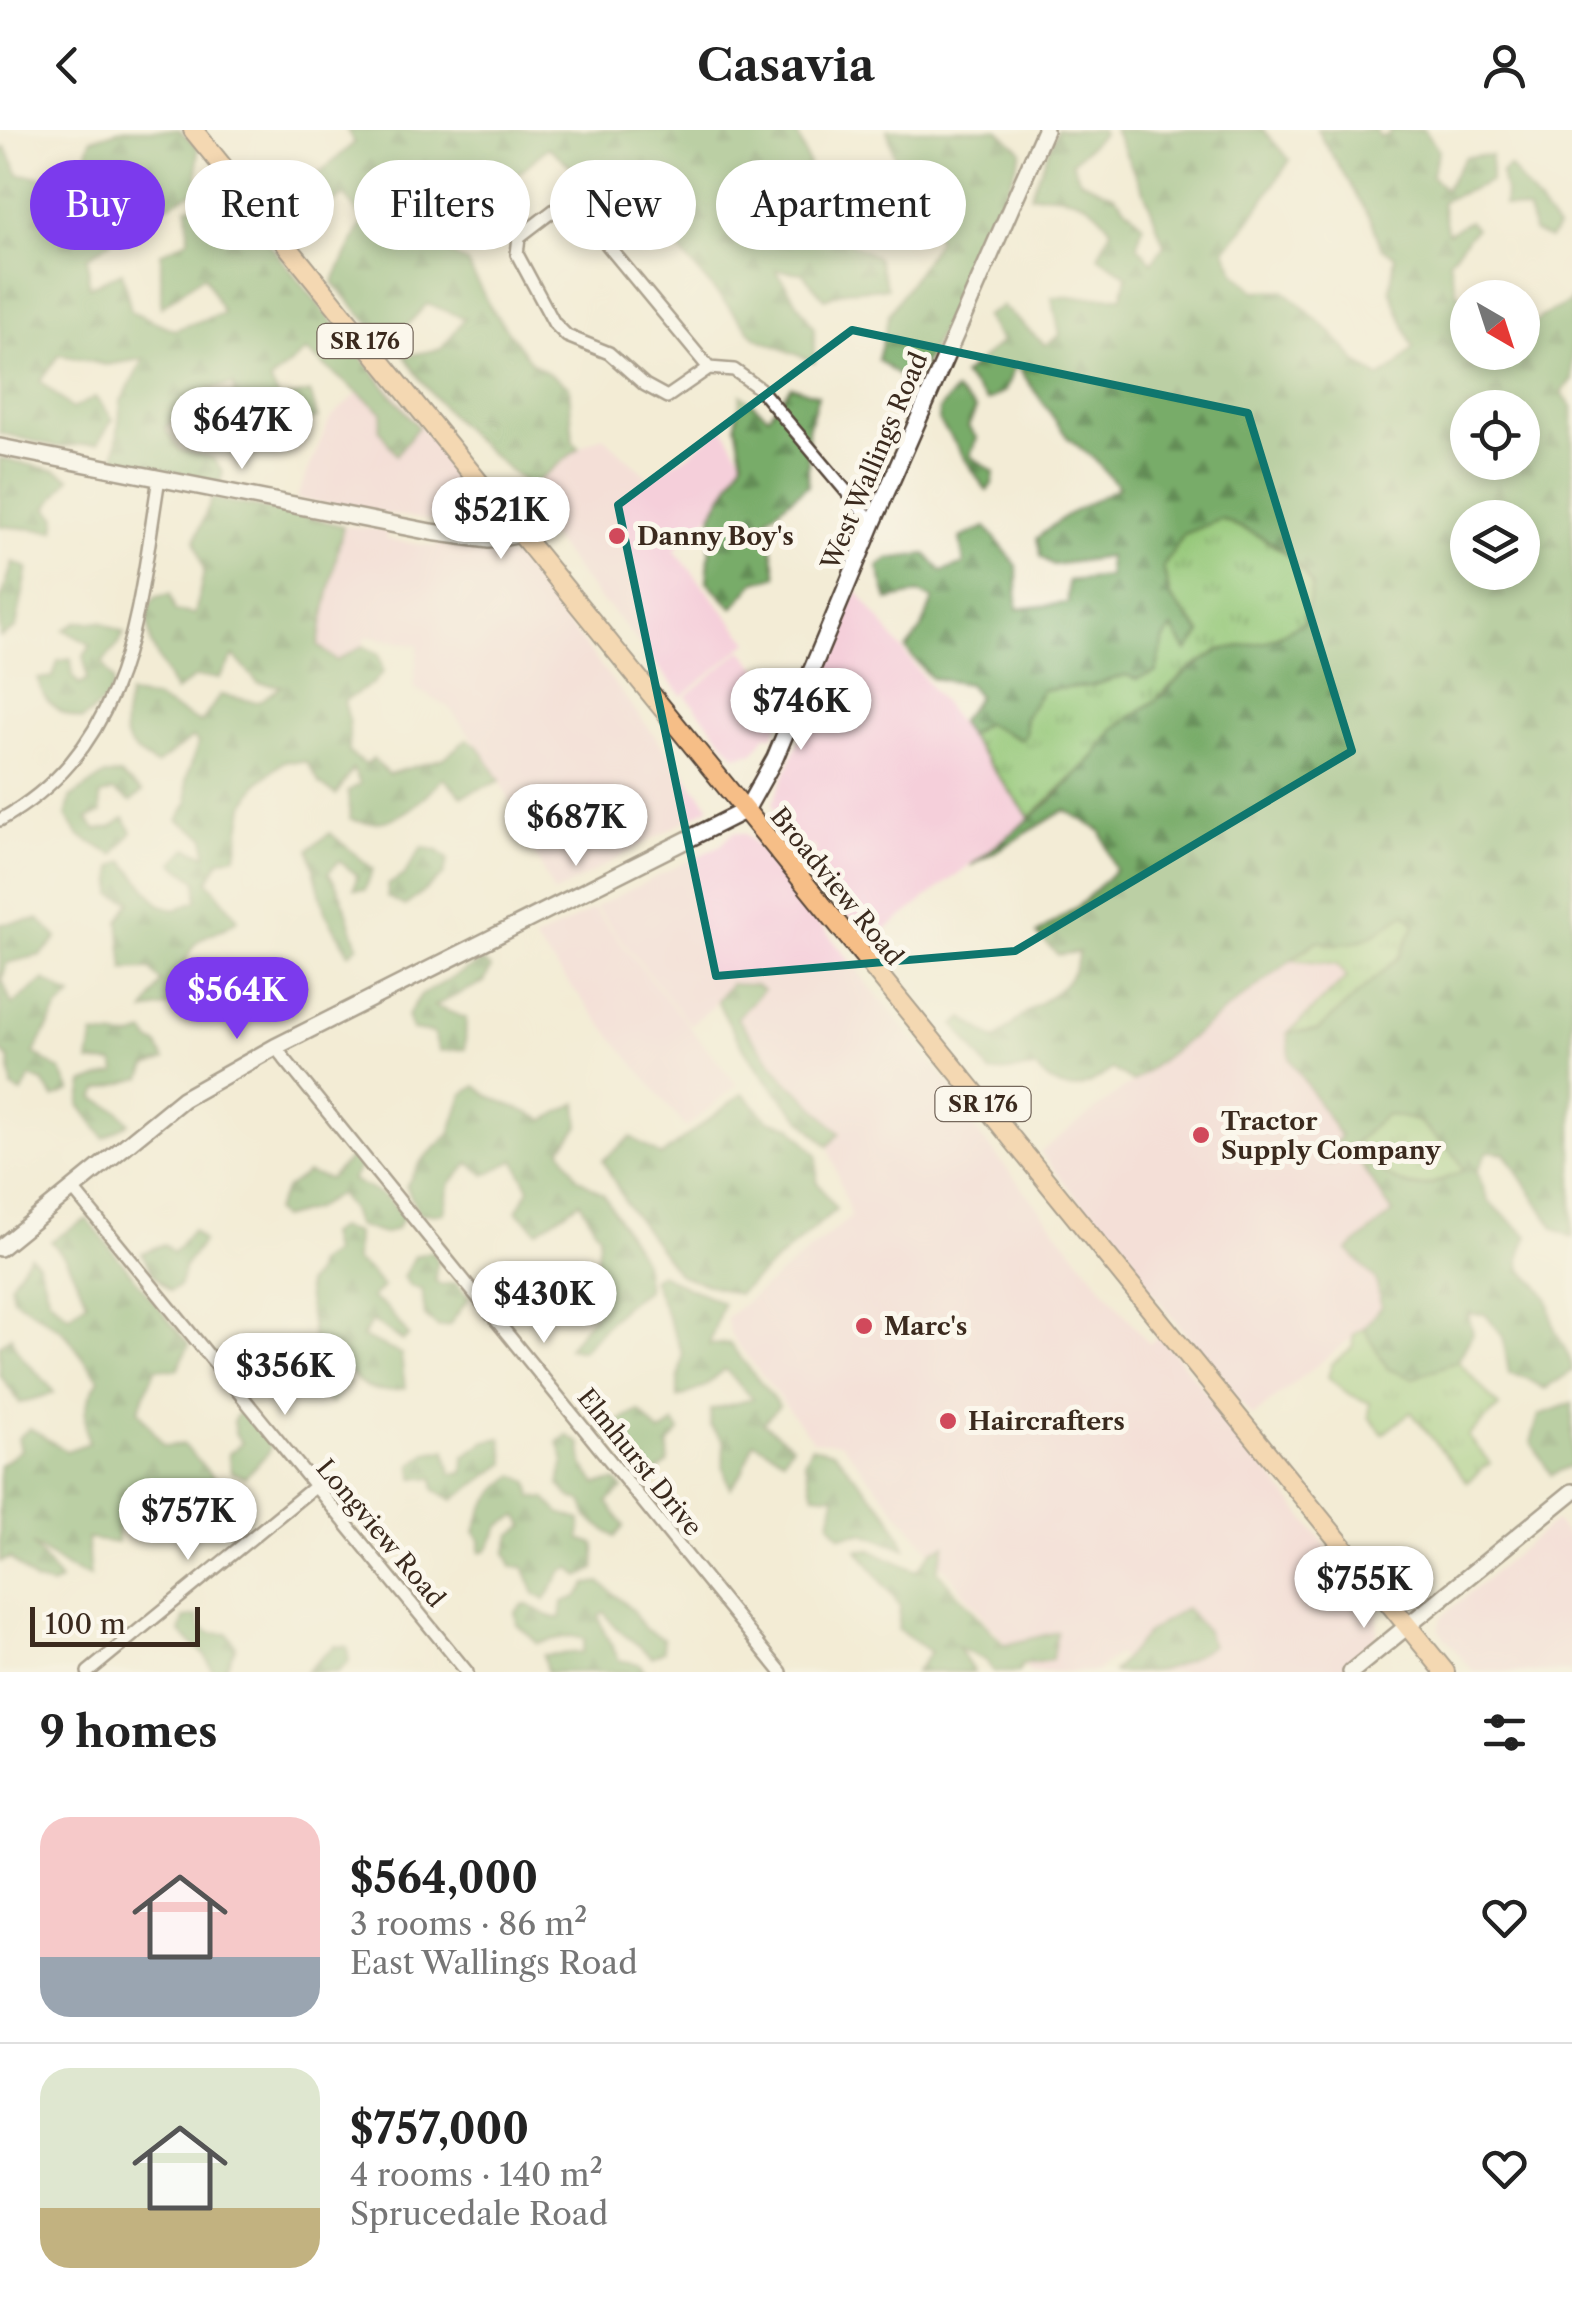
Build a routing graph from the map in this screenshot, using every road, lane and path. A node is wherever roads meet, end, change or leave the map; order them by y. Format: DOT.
graph roads {
  1 [pos="193,130"];
  2 [pos="1045,130"];
  3 [pos="708,368"];
  4 [pos="0,447"];
  5 [pos="159,478"];
  6 [pos="873,524"];
  7 [pos="522,534"];
  8 [pos="746,810"];
  9 [pos="0,820"];
  10 [pos="274,1047"];
  11 [pos="72,1188"];
  12 [pos="0,1248"];
  13 [pos="314,1487"];
  14 [pos="1572,1492"];
  15 [pos="1406,1625"];
  16 [pos="88,1672"];
  17 [pos="467,1672"];
  18 [pos="781,1672"];
  19 [pos="1351,1672"];
  20 [pos="1444,1672"];
  1 -- 7 [label="main road, Broadview Road / SR 176"];
  2 -- 6 [label="street, West Wallings Road"];
  3 -- 3 [label="street"];
  3 -- 6 [label="street"];
  4 -- 5 [label="street"];
  5 -- 7 [label="street"];
  5 -- 9 [label="street"];
  6 -- 8 [label="street, West Wallings Road"];
  7 -- 8 [label="main road, Broadview Road / SR 176"];
  8 -- 10 [label="street"];
  8 -- 15 [label="main road, Broadview Road / SR 176"];
  10 -- 11 [label="street"];
  10 -- 18 [label="street, Elmhurst Drive"];
  11 -- 12 [label="street"];
  11 -- 13 [label="street, Longview Road"];
  13 -- 16 [label="street"];
  13 -- 17 [label="street, Longview Road"];
  14 -- 15 [label="street"];
  15 -- 19 [label="street"];
  15 -- 20 [label="main road, Broadview Road / SR 176"];
}
